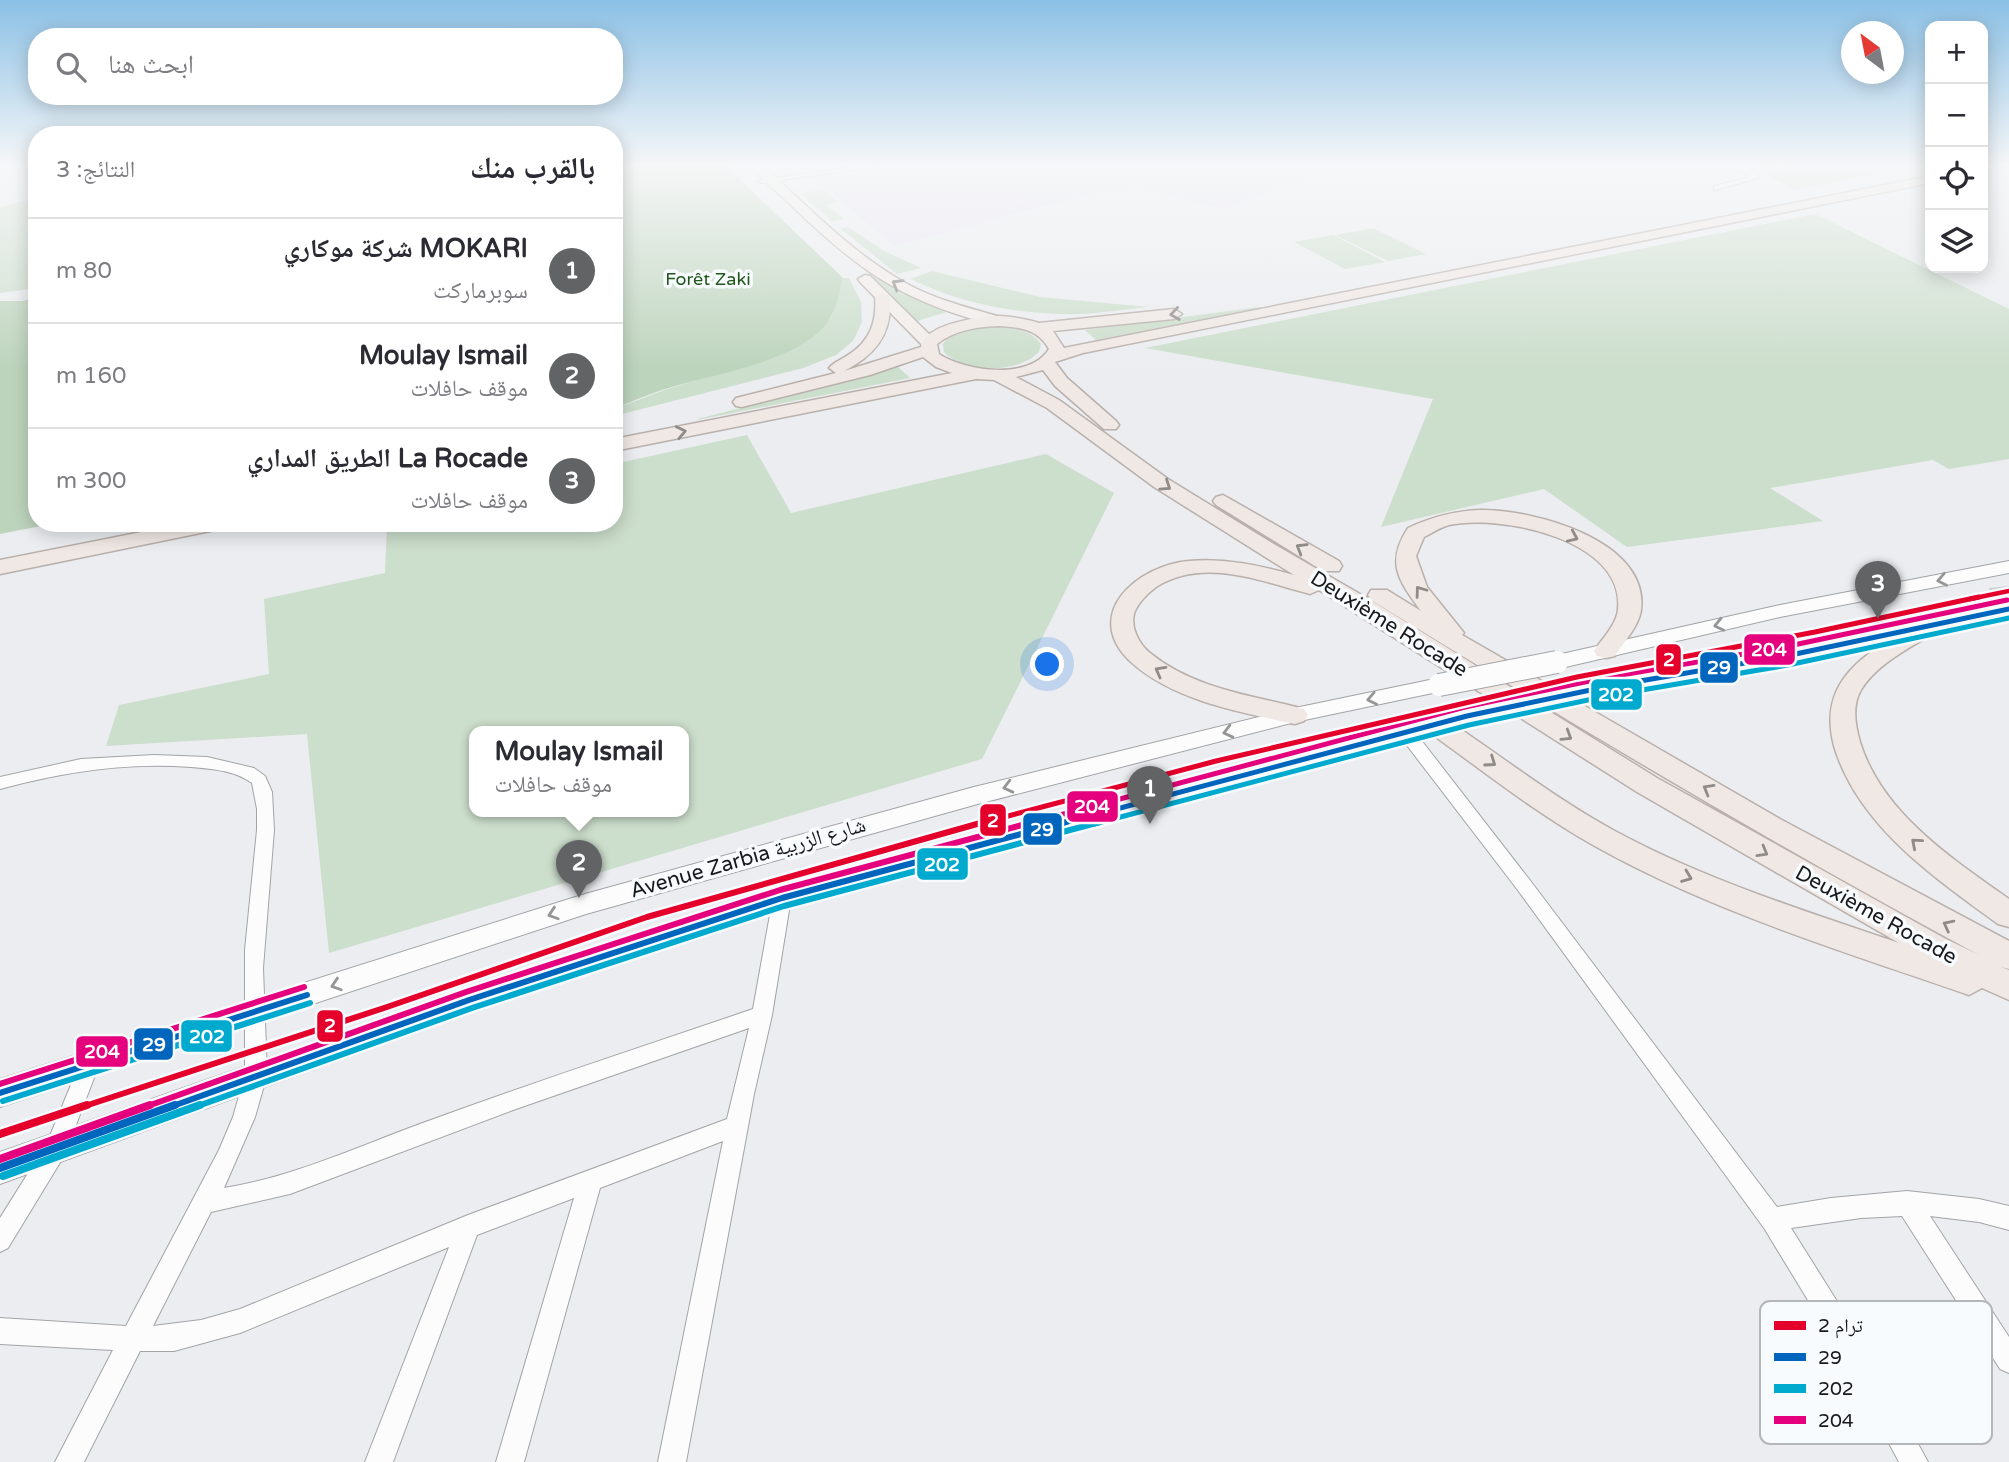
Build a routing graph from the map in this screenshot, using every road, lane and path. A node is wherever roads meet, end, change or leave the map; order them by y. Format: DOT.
graph roads {
  1 [pos="819,232"];
  2 [pos="830,232"];
  3 [pos="1617,232"];
  4 [pos="1664,232"];
  5 [pos="882,296"];
  6 [pos="998,321"];
  7 [pos="1037,328"];
  8 [pos="928,346"];
  9 [pos="1049,359"];
  10 [pos="988,374"];
  11 [pos="713,409"];
  12 [pos="623,430"];
  13 [pos="623,443"];
  14 [pos="97,532"];
  15 [pos="175,532"];
  16 [pos="0,551"];
  17 [pos="0,567"];
  18 [pos="2009,567"];
  19 [pos="1364,606"];
  20 [pos="2009,609"];
  21 [pos="1929,626"];
  22 [pos="1461,646"];
  23 [pos="1606,651"];
  24 [pos="1439,685"];
  25 [pos="1295,715"];
  26 [pos="1435,724"];
  27 [pos="1405,731"];
  28 [pos="0,783"];
  29 [pos="782,898"];
  30 [pos="2009,915"];
  31 [pos="2009,956"];
  32 [pos="2009,986"];
  33 [pos="2009,996"];
  34 [pos="254,1012"];
  35 [pos="762,1015"];
  36 [pos="89,1065"];
  37 [pos="256,1075"];
  38 [pos="0,1093"];
  39 [pos="738,1125"];
  40 [pos="55,1149"];
  41 [pos="0,1168"];
  42 [pos="591,1180"];
  43 [pos="204,1202"];
  44 [pos="1907,1202"];
  45 [pos="2009,1218"];
  46 [pos="1772,1220"];
  47 [pos="468,1227"];
  48 [pos="0,1240"];
  49 [pos="1822,1301"];
  50 [pos="1971,1301"];
  51 [pos="0,1331"];
  52 [pos="1992,1334"];
  53 [pos="134,1339"];
  54 [pos="2009,1360"];
  55 [pos="1903,1444"];
  56 [pos="69,1462"];
  57 [pos="379,1462"];
  58 [pos="510,1462"];
  59 [pos="672,1462"];
  60 [pos="1913,1462"];
  1 -- 5 [label="main road"];
  6 -- 2 [label="main road, one-way"];
  3 -- 7 [label="highway, one-way"];
  4 -- 9 [label="highway"];
  5 -- 8 [label="main road"];
  5 -- 11 [label="highway"];
  6 -- 7 [label="highway"];
  6 -- 8 [label="highway"];
  7 -- 9 [label="highway, Deuxième Rocade"];
  8 -- 10 [label="highway"];
  8 -- 11 [label="highway"];
  9 -- 10 [label="highway"];
  22 -- 9 [label="highway, Deuxième Rocade, one-way"];
  13 -- 10 [label="highway, one-way"];
  10 -- 19 [label="highway, Deuxième Rocade, one-way"];
  11 -- 12 [label="highway"];
  14 -- 16 [label="highway"];
  15 -- 17 [label="highway"];
  18 -- 23 [label="main road, one-way"];
  25 -- 19 [label="highway, one-way"];
  19 -- 32 [label="highway, Deuxième Rocade, one-way"];
  20 -- 21 [label="main road"];
  21 -- 26 [label="main road, bridge"];
  30 -- 21 [label="highway, one-way"];
  22 -- 23 [label="highway, one-way"];
  31 -- 22 [label="highway, Deuxième Rocade, one-way"];
  23 -- 24 [label="main road, bridge"];
  24 -- 25 [label="main road, one-way"];
  25 -- 34 [label="main road, Avenue Zarbia شارع الزربية, one-way"];
  26 -- 27 [label="main road"];
  26 -- 33 [label="highway, one-way"];
  27 -- 29 [label="main road"];
  27 -- 46 [label="street"];
  28 -- 34 [label="street"];
  29 -- 35 [label="street"];
  29 -- 37 [label="main road"];
  34 -- 36 [label="main road, Avenue Zarbia شارع الزربية"];
  34 -- 37 [label="street"];
  35 -- 39 [label="street"];
  35 -- 43 [label="street"];
  36 -- 38 [label="main road, Avenue Zarbia شارع الزربية"];
  36 -- 40 [label="street"];
  37 -- 40 [label="main road"];
  37 -- 43 [label="street"];
  39 -- 42 [label="street"];
  39 -- 59 [label="street"];
  40 -- 41 [label="main road"];
  40 -- 48 [label="street"];
  42 -- 47 [label="street"];
  42 -- 58 [label="street"];
  43 -- 53 [label="street"];
  44 -- 45 [label="street"];
  44 -- 46 [label="street"];
  44 -- 50 [label="street"];
  46 -- 49 [label="street"];
  47 -- 53 [label="street"];
  47 -- 57 [label="street"];
  51 -- 53 [label="street"];
  52 -- 54 [label="street"];
  53 -- 56 [label="street"];
  55 -- 60 [label="street"];
}
